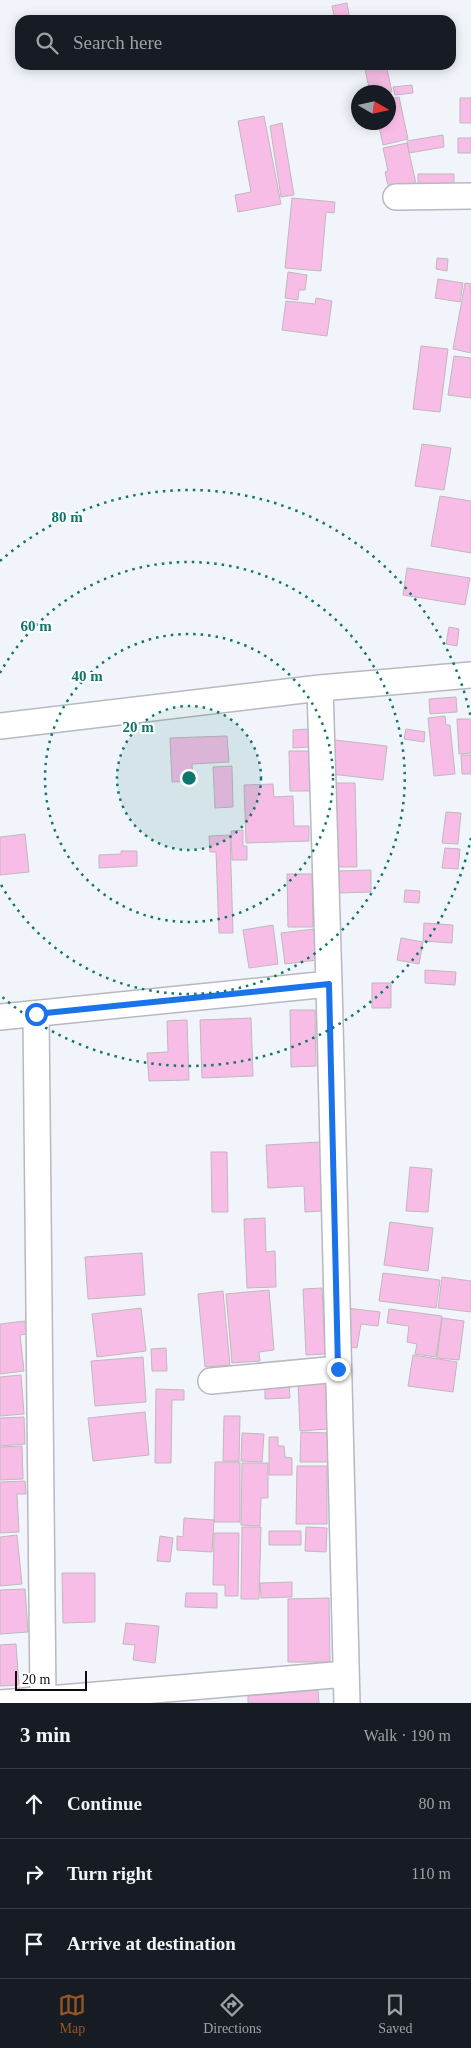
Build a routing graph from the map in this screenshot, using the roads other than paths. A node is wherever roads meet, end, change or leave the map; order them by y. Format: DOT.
graph roads {
  1 [pos="471,196"];
  2 [pos="396,197"];
  3 [pos="471,675"];
  4 [pos="320,688"];
  5 [pos="0,726"];
  6 [pos="329,984"];
  7 [pos="36,1014"];
  8 [pos="0,1017"];
  9 [pos="338,1369"];
  10 [pos="211,1381"];
  11 [pos="346,1674"];
  12 [pos="43,1699"];
  13 [pos="0,1702"];
  14 [pos="347,1703"];
  1 -- 2 [label="street"];
  3 -- 4 [label="street"];
  4 -- 5 [label="street"];
  4 -- 6 [label="street"];
  6 -- 7 [label="street"];
  6 -- 9 [label="street"];
  7 -- 8 [label="street"];
  7 -- 12 [label="street"];
  9 -- 10 [label="street"];
  9 -- 11 [label="street"];
  11 -- 12 [label="street"];
  11 -- 14 [label="street"];
  12 -- 13 [label="street"];
}
